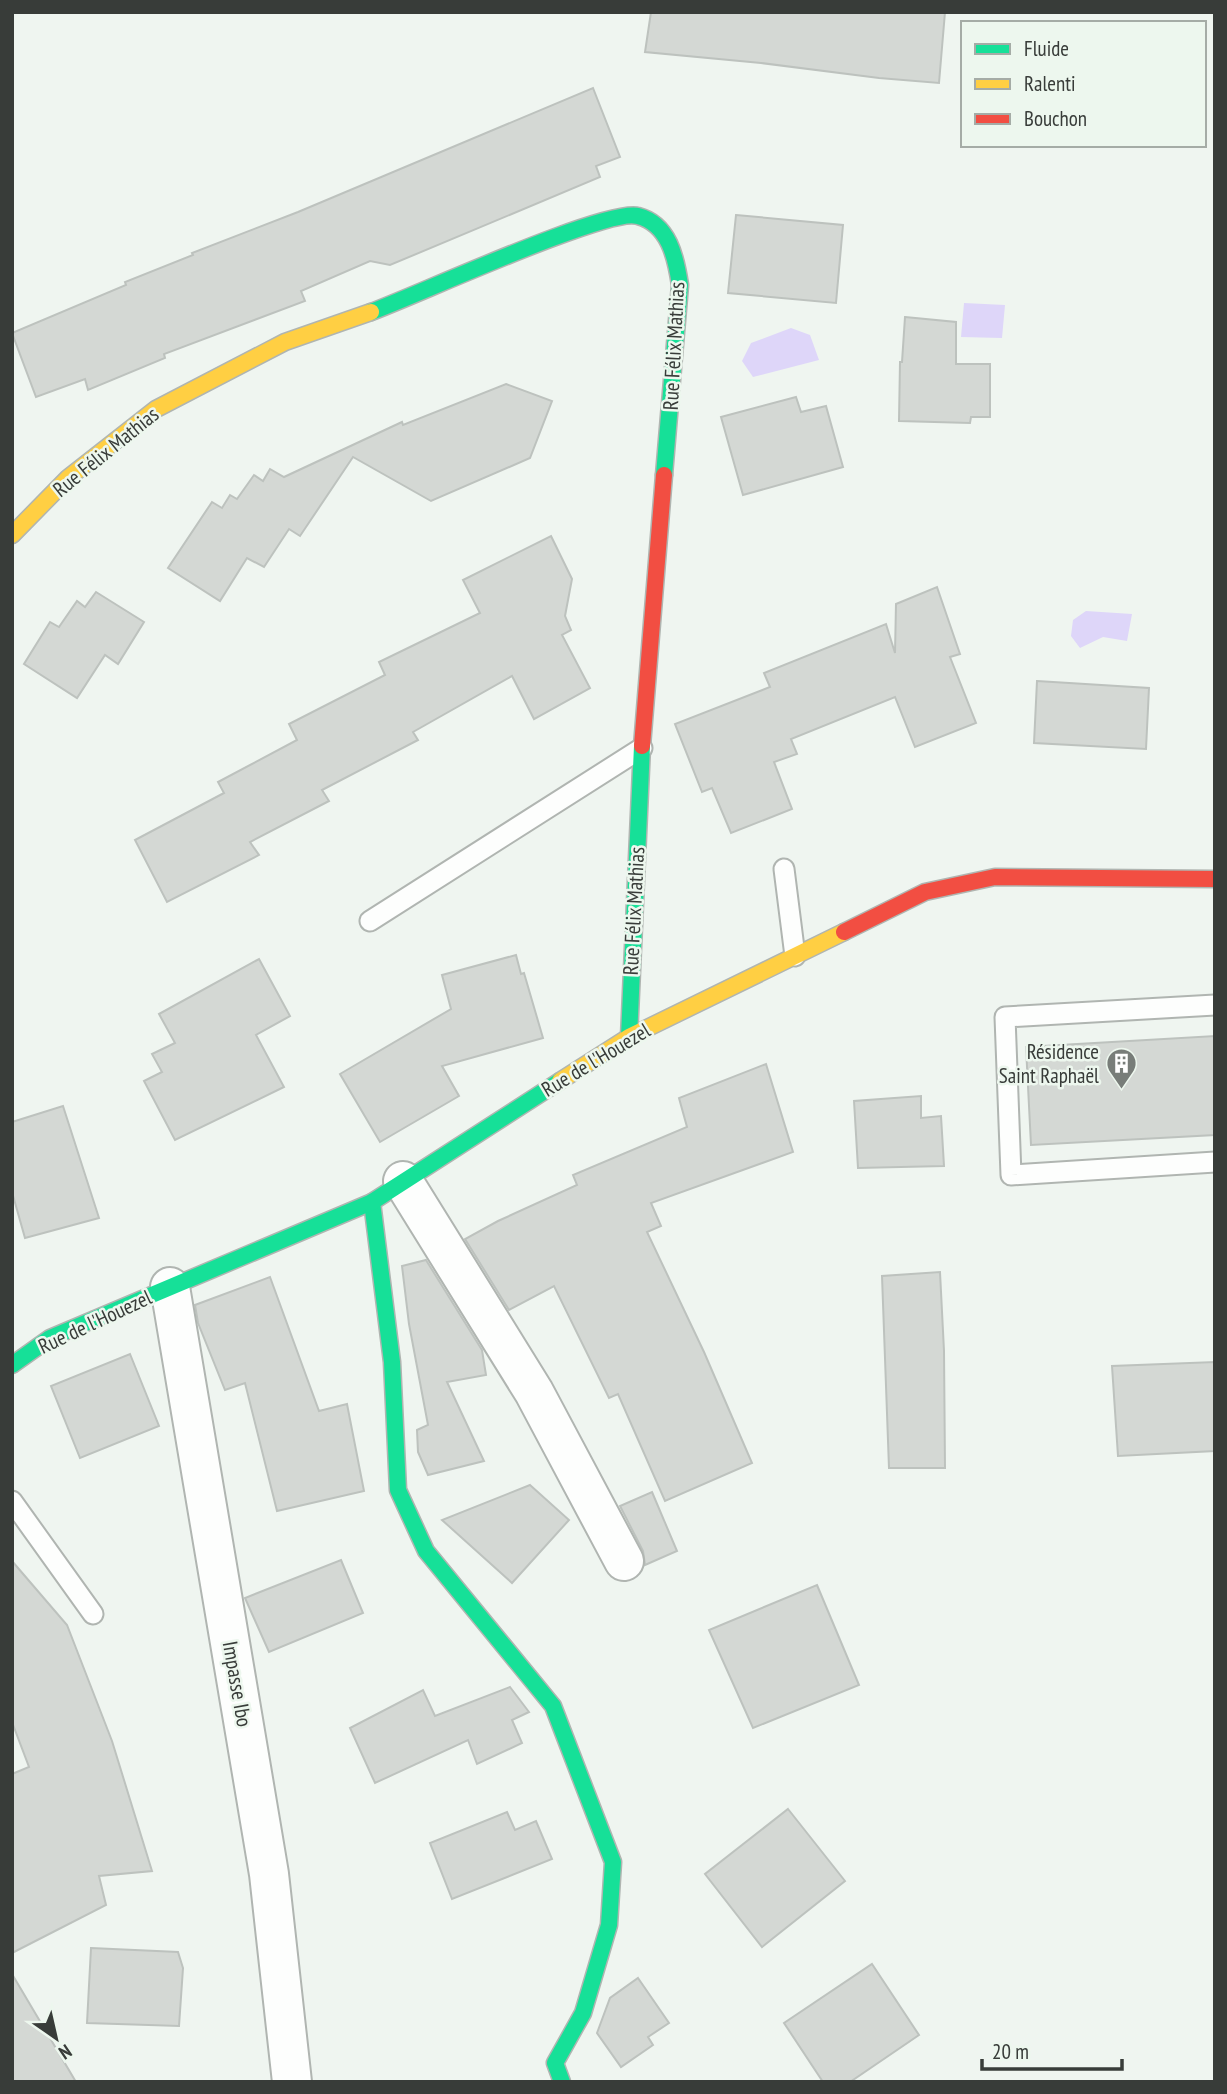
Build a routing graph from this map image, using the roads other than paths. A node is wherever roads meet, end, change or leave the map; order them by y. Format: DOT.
graph roads {
  1 [pos="12,535"];
  2 [pos="642,748"];
  3 [pos="784,869"];
  4 [pos="1215,879"];
  5 [pos="370,921"];
  6 [pos="795,956"];
  7 [pos="1215,1005"];
  8 [pos="629,1037"];
  9 [pos="1215,1162"];
  10 [pos="403,1181"];
  11 [pos="372,1202"];
  12 [pos="170,1287"];
  13 [pos="12,1365"];
  14 [pos="12,1502"];
  15 [pos="624,1561"];
  16 [pos="93,1614"];
  17 [pos="292,2082"];
  18 [pos="562,2082"];
  1 -- 2 [label="street, Rue Félix Mathias"];
  2 -- 5 [label="lane"];
  2 -- 8 [label="street, Rue Félix Mathias"];
  3 -- 6 [label="lane"];
  4 -- 6 [label="street, Rue de l'Houezel"];
  6 -- 8 [label="street, Rue de l'Houezel"];
  7 -- 9 [label="lane"];
  8 -- 10 [label="street, Rue de l'Houezel"];
  10 -- 11 [label="street, Rue de l'Houezel"];
  10 -- 15 [label="street"];
  11 -- 12 [label="street, Rue de l'Houezel"];
  11 -- 18 [label="street"];
  12 -- 13 [label="street, Rue de l'Houezel"];
  12 -- 17 [label="street, Impasse Ibo"];
  14 -- 16 [label="lane"];
}
